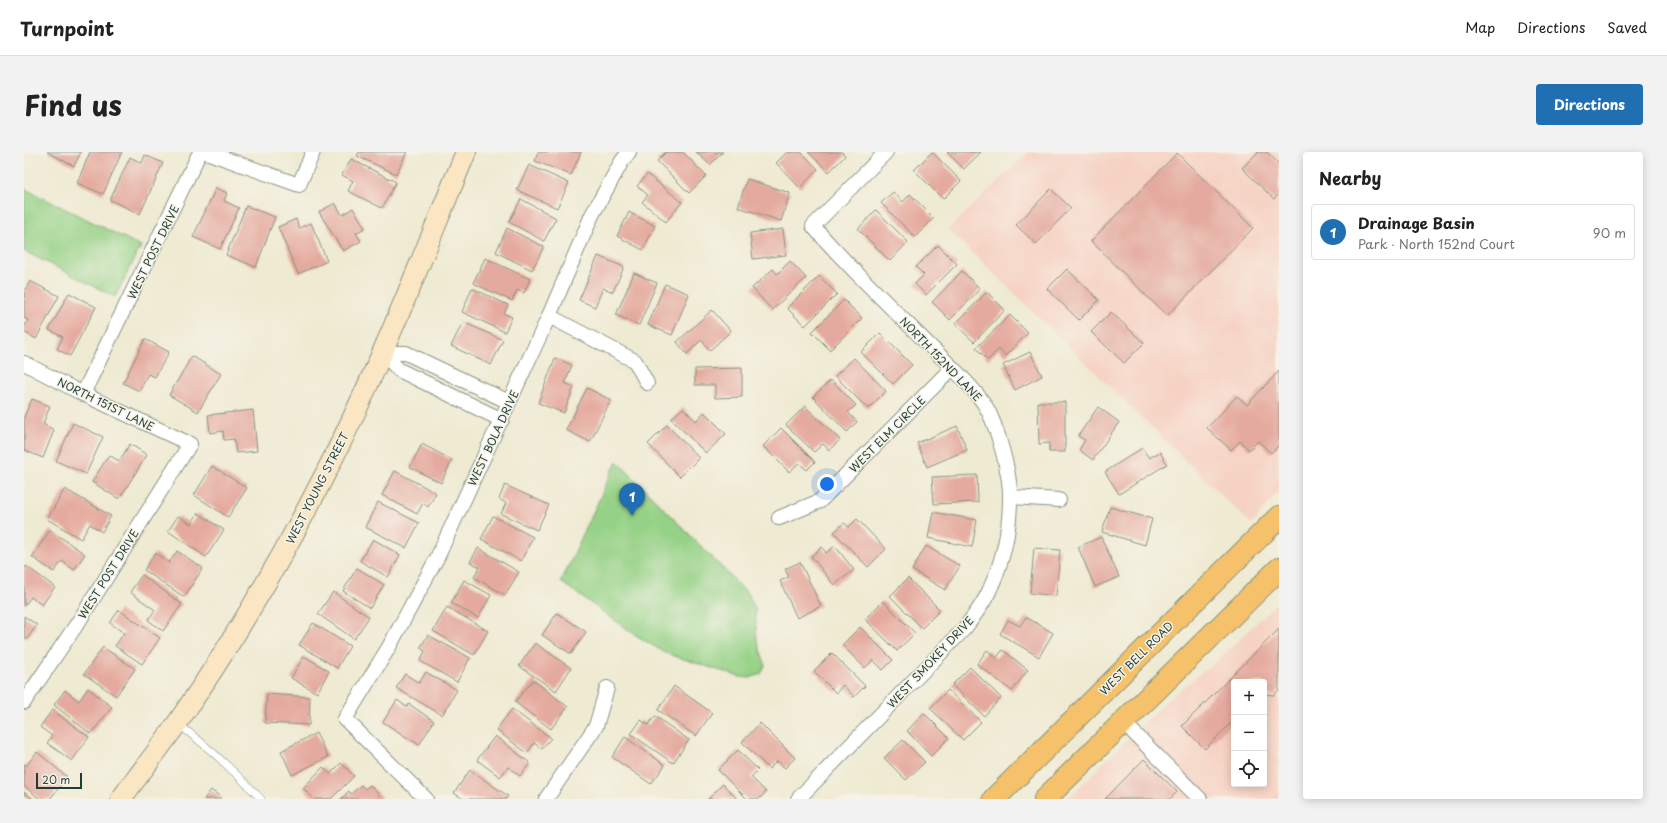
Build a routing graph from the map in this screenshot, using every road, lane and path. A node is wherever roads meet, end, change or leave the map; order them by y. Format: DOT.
graph roads {
  1 [pos="200,152"];
  2 [pos="206,152"];
  3 [pos="313,152"];
  4 [pos="466,152"];
  5 [pos="629,152"];
  6 [pos="886,152"];
  7 [pos="549,316"];
  8 [pos="383,353"];
  9 [pos="24,363"];
  10 [pos="952,368"];
  11 [pos="647,382"];
  12 [pos="83,394"];
  13 [pos="509,402"];
  14 [pos="502,420"];
  15 [pos="190,444"];
  16 [pos="1010,497"];
  17 [pos="1059,500"];
  18 [pos="779,518"];
  19 [pos="1278,521"];
  20 [pos="1279,569"];
  21 [pos="608,688"];
  22 [pos="24,702"];
  23 [pos="1124,723"];
  24 [pos="177,724"];
  25 [pos="121,799"];
  26 [pos="261,799"];
  27 [pos="426,799"];
  28 [pos="546,799"];
  29 [pos="798,799"];
  30 [pos="994,799"];
  31 [pos="1045,799"];
  32 [pos="1200,799"];
  1 -- 12 [label="street, WEST POST DRIVE"];
  2 -- 3 [label="street"];
  4 -- 8 [label="street, WEST YOUNG STREET"];
  5 -- 7 [label="street, WEST BOLA DRIVE"];
  6 -- 10 [label="street, NORTH 152ND LANE"];
  7 -- 11 [label="street"];
  7 -- 13 [label="street, WEST BOLA DRIVE"];
  8 -- 13 [label="street"];
  8 -- 14 [label="street"];
  8 -- 24 [label="street, WEST YOUNG STREET"];
  9 -- 12 [label="street, NORTH 151ST LANE"];
  10 -- 16 [label="street, NORTH 152ND LANE"];
  10 -- 18 [label="street, WEST ELM CIRCLE"];
  12 -- 15 [label="street, NORTH 151ST LANE"];
  13 -- 14 [label="street, WEST BOLA DRIVE"];
  14 -- 27 [label="street, WEST BOLA DRIVE"];
  15 -- 22 [label="street, WEST POST DRIVE"];
  16 -- 17 [label="street"];
  16 -- 29 [label="street, WEST SMOKEY DRIVE"];
  19 -- 30 [label="main road, WEST BELL ROAD"];
  20 -- 23 [label="main road"];
  21 -- 28 [label="street"];
  23 -- 31 [label="main road"];
  23 -- 32 [label="street"];
  24 -- 25 [label="street, WEST YOUNG STREET"];
  24 -- 26 [label="lane"];
}
